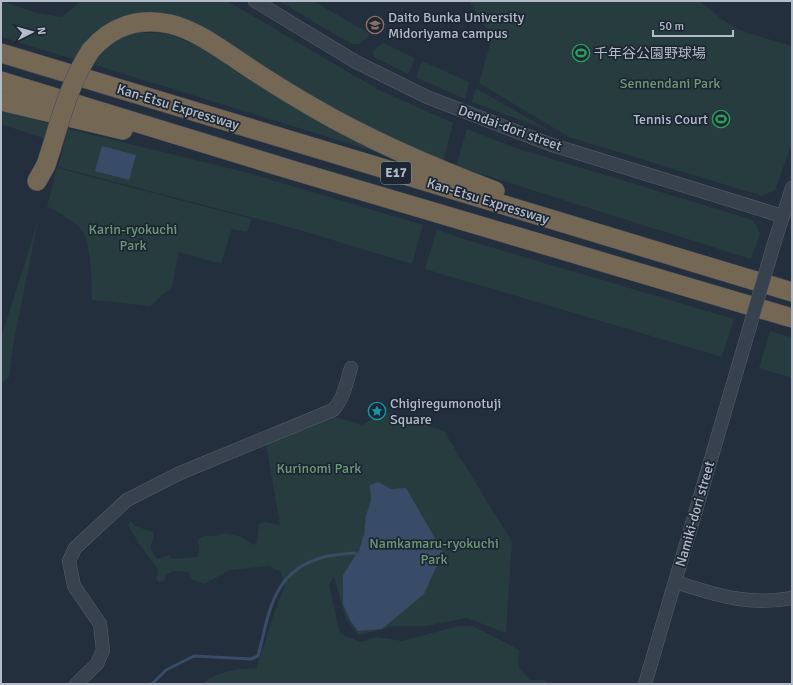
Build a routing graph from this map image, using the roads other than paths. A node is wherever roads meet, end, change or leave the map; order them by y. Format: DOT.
graph roads {
  1 [pos="255,1"];
  2 [pos="1,53"];
  3 [pos="1,81"];
  4 [pos="1,101"];
  5 [pos="295,171"];
  6 [pos="37,181"];
  7 [pos="792,188"];
  8 [pos="782,216"];
  9 [pos="638,246"];
  10 [pos="792,292"];
  11 [pos="792,318"];
  12 [pos="351,368"];
  13 [pos="675,582"];
  14 [pos="792,598"];
  15 [pos="76,684"];
  16 [pos="645,684"];
  1 -- 8 [label="street, Dendai-dori street"];
  2 -- 9 [label="highway, Kan-Etsu Expressway / E17"];
  3 -- 5 [label="highway, Kan-Etsu Expressway / E17"];
  4 -- 5 [label="highway"];
  5 -- 11 [label="highway, Kan-Etsu Expressway / E17"];
  6 -- 9 [label="highway, bridge"];
  7 -- 8 [label="street"];
  8 -- 13 [label="street, Namiki-dori street, bridge"];
  9 -- 10 [label="highway, Kan-Etsu Expressway / E17"];
  12 -- 15 [label="street"];
  13 -- 14 [label="street"];
  13 -- 16 [label="street, Namiki-dori street"];
}
